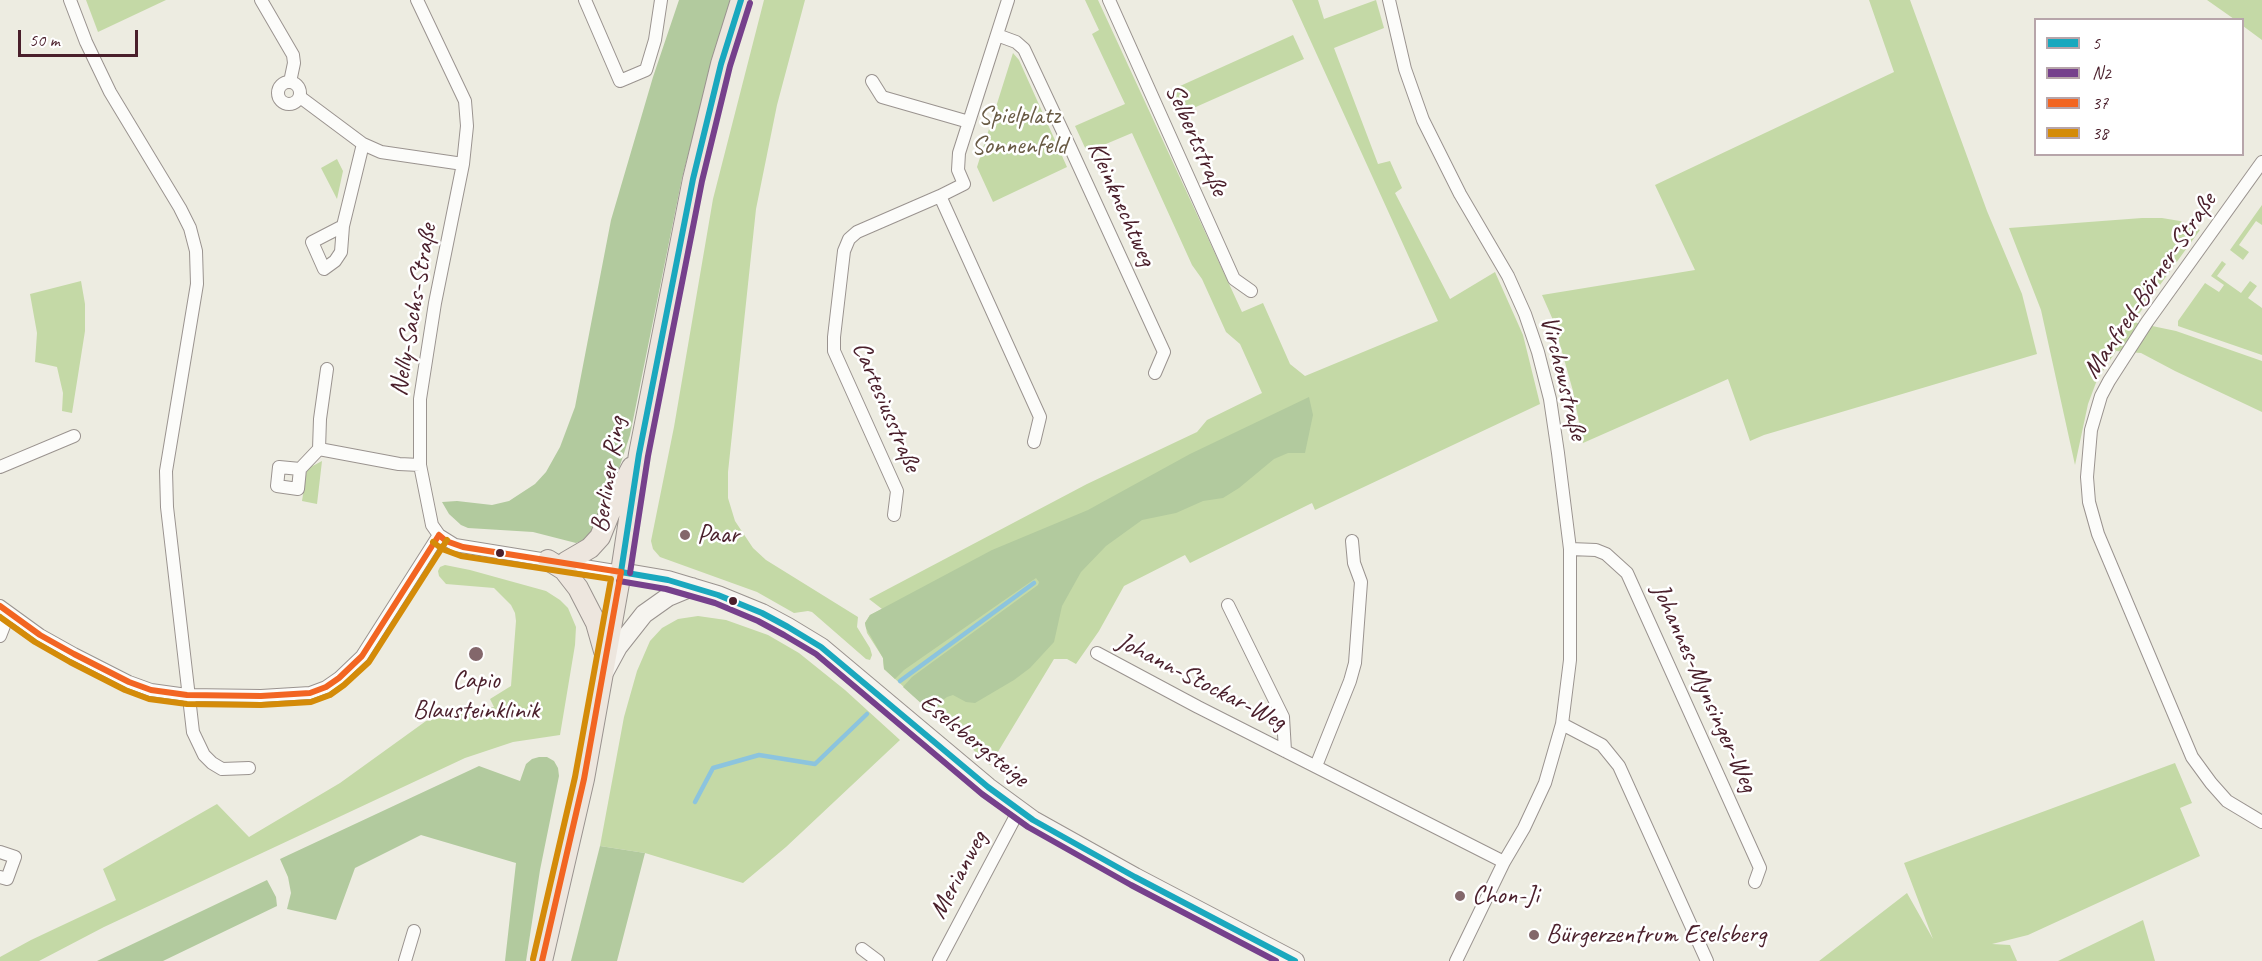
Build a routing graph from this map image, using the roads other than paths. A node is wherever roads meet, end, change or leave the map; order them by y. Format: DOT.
graph roads {
  1 [pos="70,0"];
  2 [pos="261,0"];
  3 [pos="417,0"];
  4 [pos="585,0"];
  5 [pos="661,0"];
  6 [pos="741,0"];
  7 [pos="1008,0"];
  8 [pos="1109,0"];
  9 [pos="1389,0"];
  10 [pos="997,35"];
  11 [pos="872,81"];
  12 [pos="290,82"];
  13 [pos="300,97"];
  14 [pos="969,122"];
  15 [pos="363,144"];
  16 [pos="2262,162"];
  17 [pos="463,164"];
  18 [pos="940,196"];
  19 [pos="343,226"];
  20 [pos="1251,291"];
  21 [pos="327,369"];
  22 [pos="1155,373"];
  23 [pos="74,436"];
  24 [pos="1034,442"];
  25 [pos="319,449"];
  26 [pos="639,454"];
  27 [pos="420,465"];
  28 [pos="0,467"];
  29 [pos="300,469"];
  30 [pos="894,515"];
  31 [pos="439,536"];
  32 [pos="1352,541"];
  33 [pos="1570,549"];
  34 [pos="557,561"];
  35 [pos="621,572"];
  36 [pos="692,587"];
  37 [pos="1228,605"];
  38 [pos="4,609"];
  39 [pos="0,636"];
  40 [pos="1097,653"];
  41 [pos="606,656"];
  42 [pos="603,676"];
  43 [pos="187,695"];
  44 [pos="1562,724"];
  45 [pos="1285,751"];
  46 [pos="1316,766"];
  47 [pos="249,768"];
  48 [pos="1019,810"];
  49 [pos="2262,822"];
  50 [pos="0,852"];
  51 [pos="1504,862"];
  52 [pos="0,877"];
  53 [pos="1755,882"];
  54 [pos="414,931"];
  55 [pos="862,949"];
  56 [pos="405,961"];
  57 [pos="542,961"];
  58 [pos="878,961"];
  59 [pos="939,961"];
  60 [pos="1295,961"];
  61 [pos="1456,961"];
  62 [pos="1707,961"];
  1 -- 43 [label="street"];
  2 -- 12 [label="street"];
  3 -- 17 [label="street, Nelly-Sachs-Straße"];
  4 -- 5 [label="street"];
  6 -- 26 [label="main road, Berliner Ring"];
  7 -- 10 [label="street, Cartesiusstraße"];
  8 -- 20 [label="street, Selbertstraße"];
  9 -- 33 [label="street, Virchowstraße"];
  10 -- 14 [label="street, Cartesiusstraße"];
  10 -- 22 [label="street, Kleinknechtweg"];
  11 -- 14 [label="street"];
  12 -- 13 [label="street"];
  12 -- 13 [label="street"];
  13 -- 15 [label="street"];
  14 -- 18 [label="street, Cartesiusstraße"];
  15 -- 17 [label="street"];
  15 -- 19 [label="street"];
  16 -- 49 [label="street, Manfred-Börner-Straße"];
  17 -- 27 [label="street, Nelly-Sachs-Straße"];
  18 -- 24 [label="street"];
  18 -- 30 [label="street, Cartesiusstraße"];
  21 -- 25 [label="street"];
  23 -- 28 [label="street"];
  25 -- 27 [label="street"];
  25 -- 29 [label="street"];
  26 -- 34 [label="main road"];
  26 -- 35 [label="main road, Berliner Ring"];
  27 -- 31 [label="street, Nelly-Sachs-Straße"];
  31 -- 34 [label="street"];
  31 -- 43 [label="street"];
  32 -- 46 [label="street"];
  33 -- 44 [label="street, Virchowstraße"];
  33 -- 53 [label="street, Johannes-Mynsinger-Weg"];
  34 -- 35 [label="street"];
  34 -- 41 [label="main road"];
  35 -- 36 [label="street, Eselsbergsteige"];
  35 -- 41 [label="main road, Berliner Ring"];
  36 -- 42 [label="street"];
  36 -- 48 [label="street, Eselsbergsteige"];
  37 -- 45 [label="street, Johann-Stockar-Weg"];
  38 -- 39 [label="street"];
  38 -- 43 [label="street"];
  40 -- 45 [label="street, Johann-Stockar-Weg"];
  41 -- 42 [label="main road, Berliner Ring"];
  42 -- 57 [label="main road, Berliner Ring"];
  43 -- 47 [label="street"];
  44 -- 51 [label="street, Virchowstraße"];
  44 -- 62 [label="street"];
  45 -- 46 [label="street, Johann-Stockar-Weg"];
  46 -- 51 [label="street, Johann-Stockar-Weg"];
  48 -- 59 [label="street, Merianweg"];
  48 -- 60 [label="street, Eselsbergsteige"];
  50 -- 52 [label="street"];
  51 -- 61 [label="street, Virchowstraße"];
  54 -- 56 [label="street"];
  55 -- 58 [label="street"];
}
